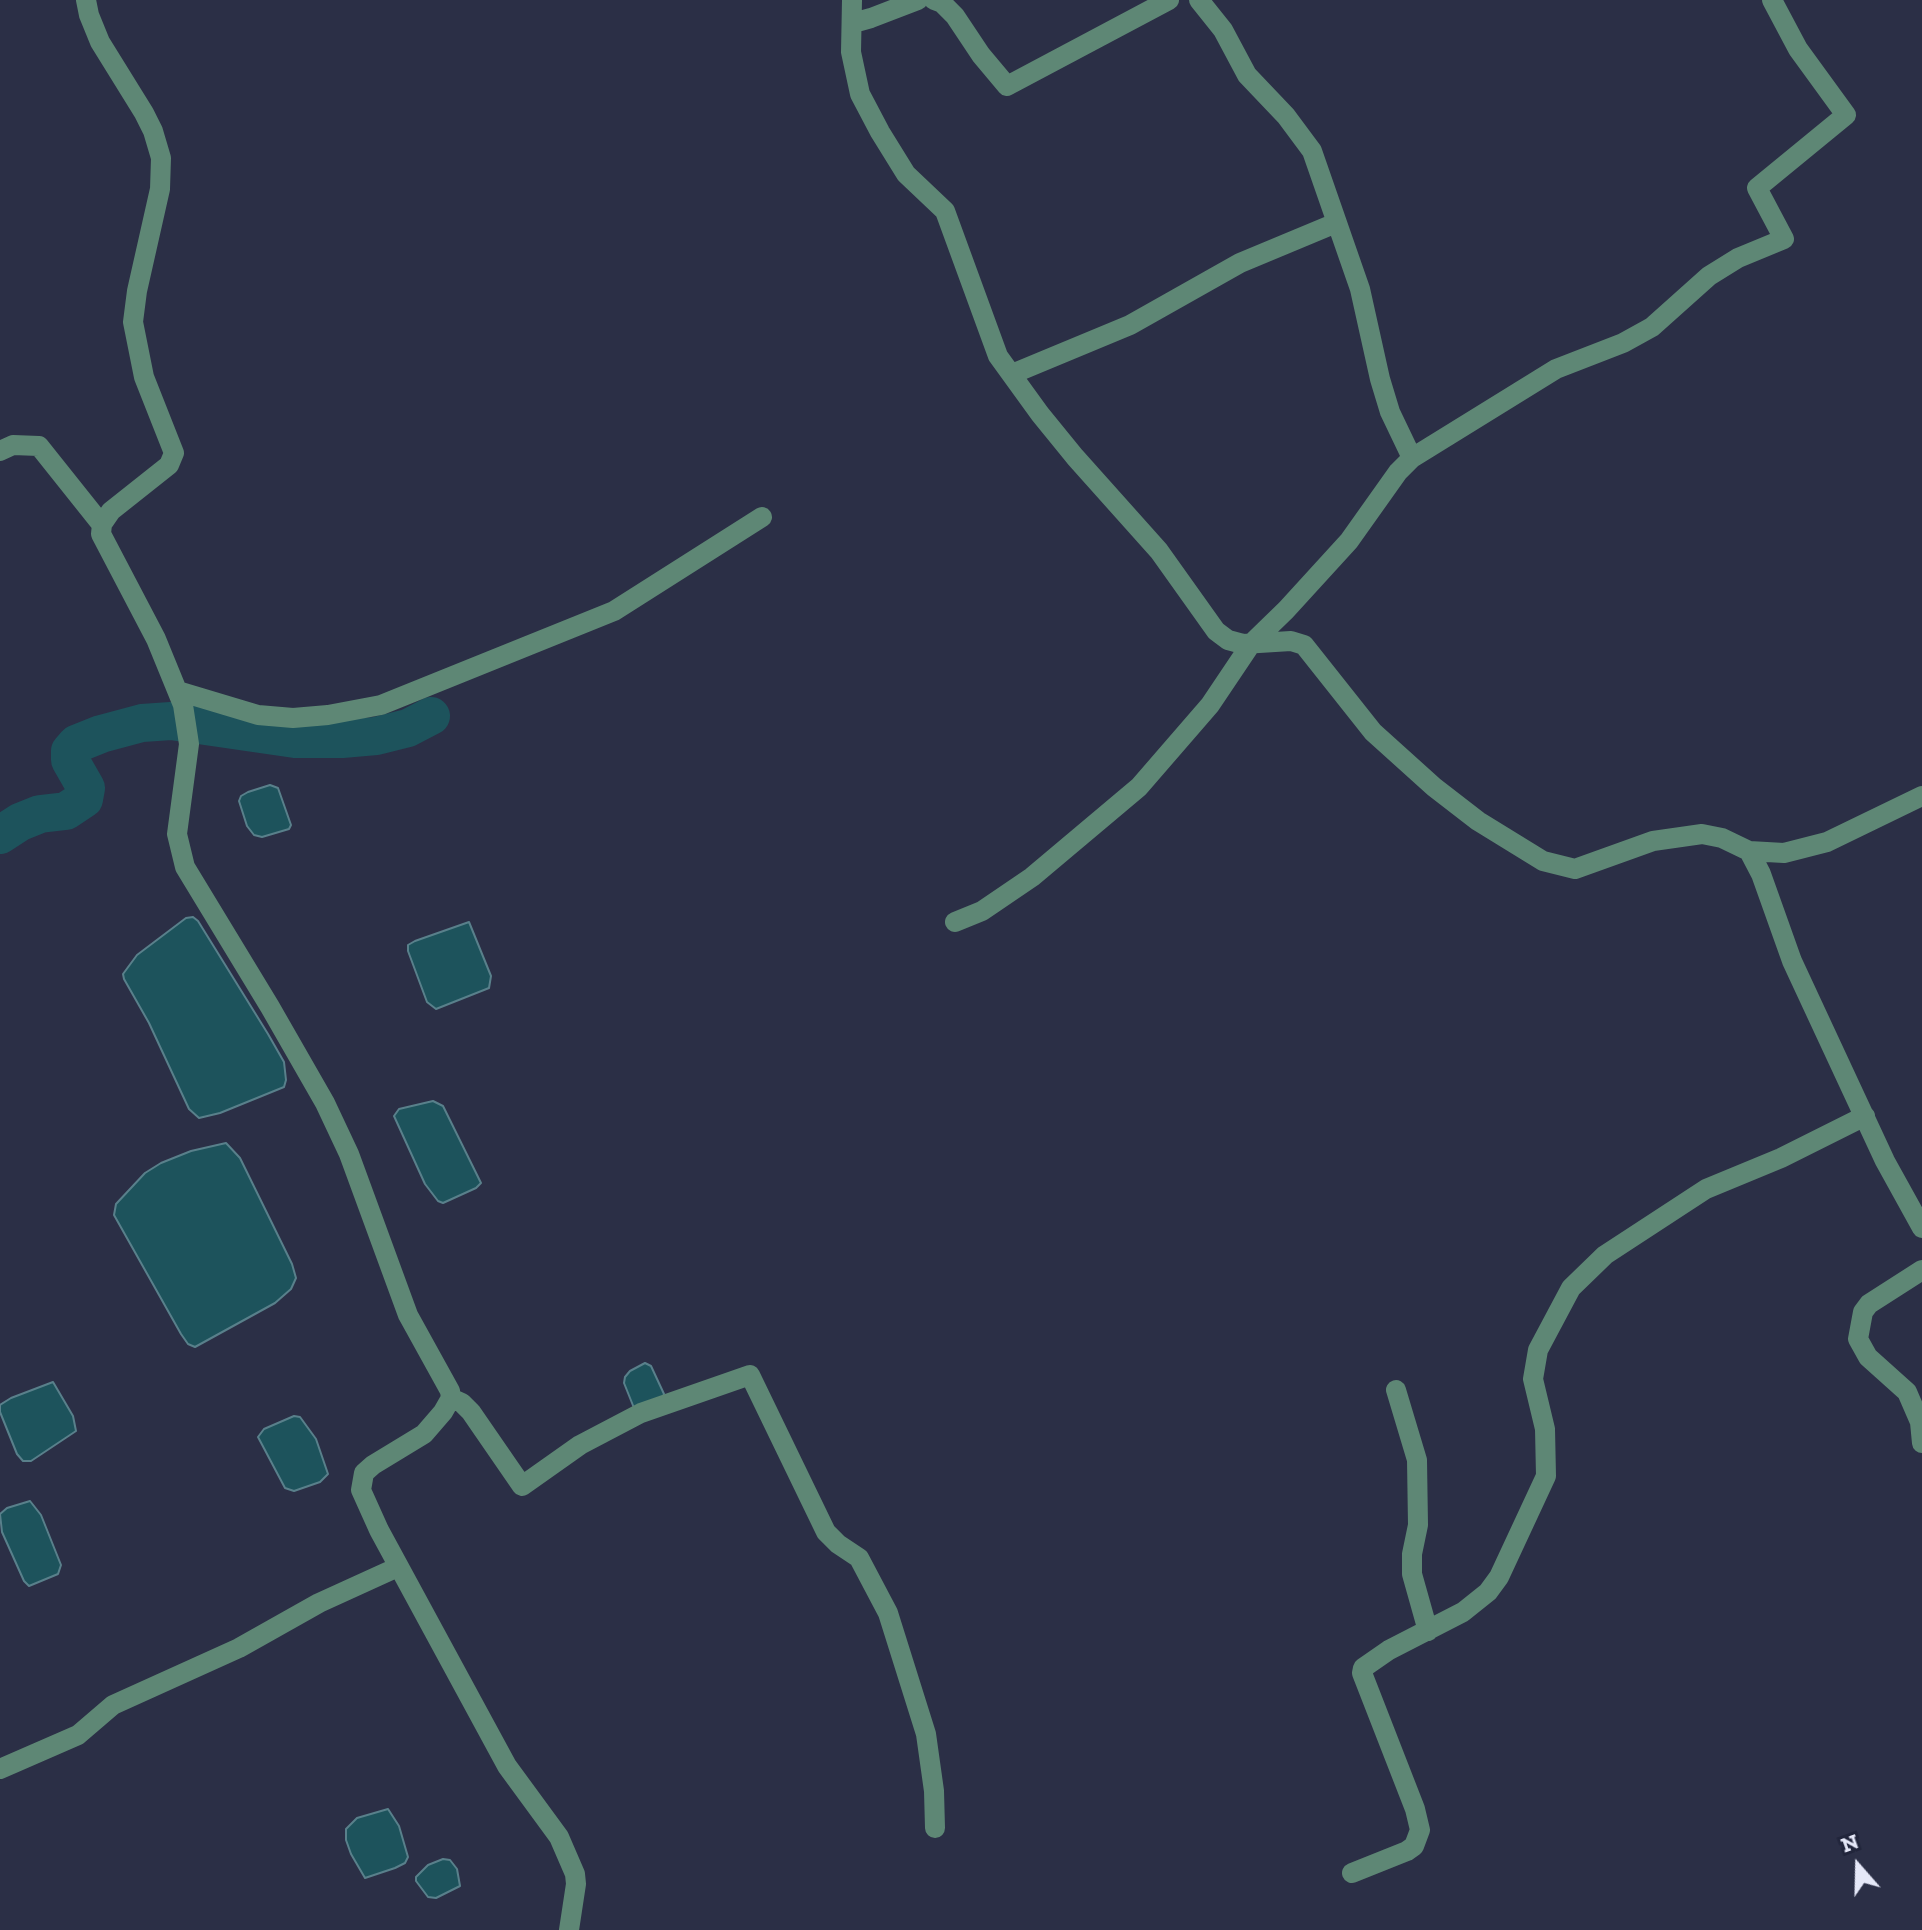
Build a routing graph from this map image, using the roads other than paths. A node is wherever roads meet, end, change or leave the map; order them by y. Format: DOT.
graph roads {
  1 [pos="86,0"];
  2 [pos="852,0"];
  3 [pos="918,0"];
  4 [pos="934,0"];
  5 [pos="1169,0"];
  6 [pos="1199,0"];
  7 [pos="1772,0"];
  8 [pos="853,23"];
  9 [pos="1336,223"];
  10 [pos="1012,374"];
  11 [pos="0,451"];
  12 [pos="1412,458"];
  13 [pos="762,517"];
  14 [pos="102,525"];
  15 [pos="1251,644"];
  16 [pos="181,698"];
  17 [pos="1922,796"];
  18 [pos="1749,851"];
  19 [pos="955,922"];
  20 [pos="1865,1116"];
  21 [pos="1922,1228"];
  22 [pos="1922,1270"];
  23 [pos="1396,1390"];
  24 [pos="451,1398"];
  25 [pos="1922,1443"];
  26 [pos="398,1567"];
  27 [pos="1428,1631"];
  28 [pos="0,1769"];
  29 [pos="935,1828"];
  30 [pos="1352,1873"];
  31 [pos="569,1930"];
  1 -- 14 [label="street"];
  2 -- 8 [label="street"];
  3 -- 8 [label="street"];
  4 -- 5 [label="street"];
  6 -- 9 [label="street"];
  7 -- 12 [label="street"];
  8 -- 10 [label="street"];
  9 -- 10 [label="street"];
  9 -- 12 [label="street"];
  10 -- 15 [label="street"];
  11 -- 14 [label="street"];
  12 -- 15 [label="street"];
  13 -- 16 [label="street"];
  14 -- 16 [label="street"];
  15 -- 18 [label="street"];
  15 -- 19 [label="street"];
  16 -- 24 [label="street"];
  17 -- 18 [label="street"];
  18 -- 20 [label="street"];
  20 -- 21 [label="street"];
  20 -- 27 [label="street"];
  22 -- 25 [label="street"];
  23 -- 27 [label="street"];
  24 -- 26 [label="street"];
  24 -- 29 [label="street"];
  26 -- 28 [label="street"];
  26 -- 31 [label="street"];
  27 -- 30 [label="street"];
}
